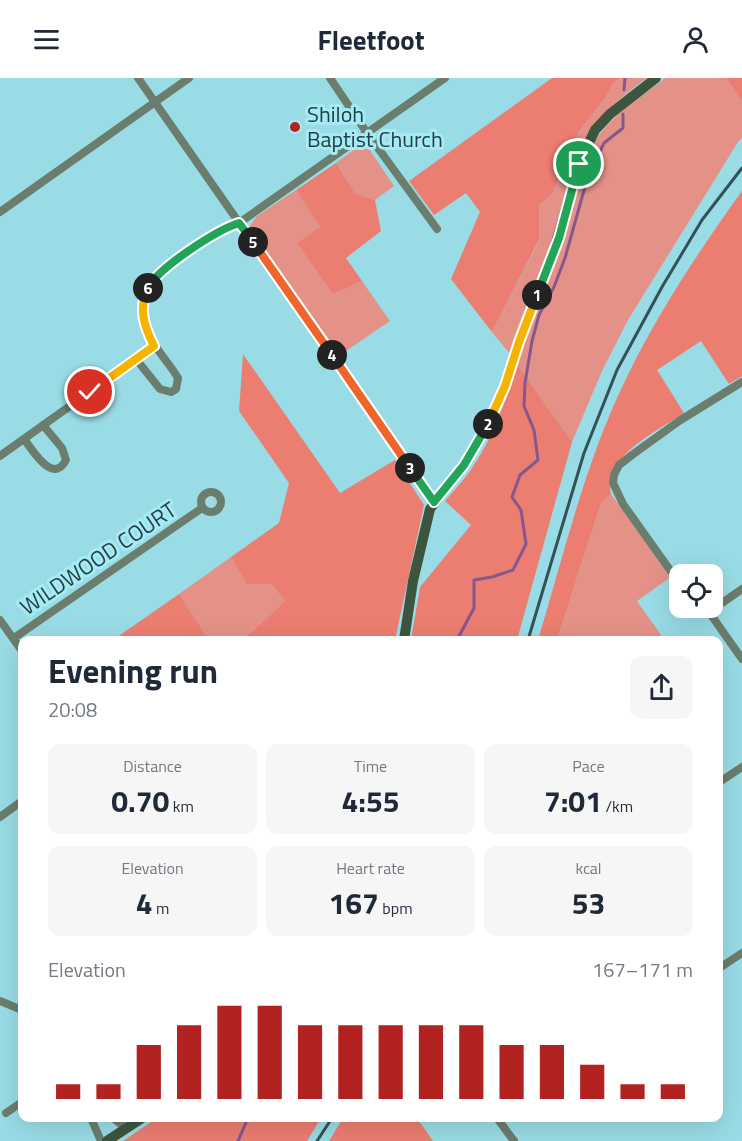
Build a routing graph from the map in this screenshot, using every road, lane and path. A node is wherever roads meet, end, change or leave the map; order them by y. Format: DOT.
graph roads {
  1 [pos="138,78"];
  2 [pos="189,78"];
  3 [pos="330,78"];
  4 [pos="445,78"];
  5 [pos="656,78"];
  6 [pos="155,103"];
  7 [pos="367,133"];
  8 [pos="0,212"];
  9 [pos="239,223"];
  10 [pos="437,229"];
  11 [pos="154,346"];
  12 [pos="136,359"];
  13 [pos="742,382"];
  14 [pos="43,425"];
  15 [pos="24,439"];
  16 [pos="0,456"];
  17 [pos="434,502"];
  18 [pos="202,508"];
  19 [pos="669,569"];
  20 [pos="742,589"];
  21 [pos="723,602"];
  22 [pos="713,618"];
  23 [pos="0,620"];
  24 [pos="405,636"];
  25 [pos="14,638"];
  26 [pos="18,644"];
  27 [pos="742,659"];
  28 [pos="742,767"];
  29 [pos="723,780"];
  30 [pos="18,804"];
  31 [pos="0,817"];
  32 [pos="742,953"];
  33 [pos="723,966"];
  34 [pos="0,1001"];
  35 [pos="18,1008"];
  36 [pos="18,1105"];
  37 [pos="6,1113"];
  38 [pos="93,1122"];
  39 [pos="119,1122"];
  40 [pos="136,1122"];
  41 [pos="500,1122"];
  42 [pos="126,1128"];
  43 [pos="101,1141"];
  44 [pos="107,1141"];
  45 [pos="514,1141"];
  1 -- 6 [label="street"];
  2 -- 6 [label="street"];
  3 -- 7 [label="street"];
  4 -- 7 [label="street"];
  5 -- 17 [label="street"];
  6 -- 8 [label="street"];
  6 -- 9 [label="street"];
  7 -- 9 [label="street"];
  7 -- 10 [label="street"];
  9 -- 11 [label="street"];
  9 -- 17 [label="street"];
  11 -- 12 [label="street"];
  11 -- 12 [label="street"];
  12 -- 14 [label="street"];
  13 -- 19 [label="street"];
  14 -- 15 [label="street"];
  14 -- 15 [label="street"];
  15 -- 16 [label="street"];
  17 -- 24 [label="street"];
  18 -- 25 [label="street, WILDWOOD COURT"];
  20 -- 21 [label="street"];
  22 -- 27 [label="street"];
  23 -- 25 [label="street"];
  25 -- 26 [label="street"];
  28 -- 29 [label="street"];
  30 -- 31 [label="street"];
  32 -- 33 [label="street"];
  34 -- 35 [label="street"];
  36 -- 37 [label="street"];
  38 -- 43 [label="street"];
  39 -- 42 [label="street"];
  40 -- 42 [label="street"];
  41 -- 45 [label="street"];
  42 -- 44 [label="street"];
}
